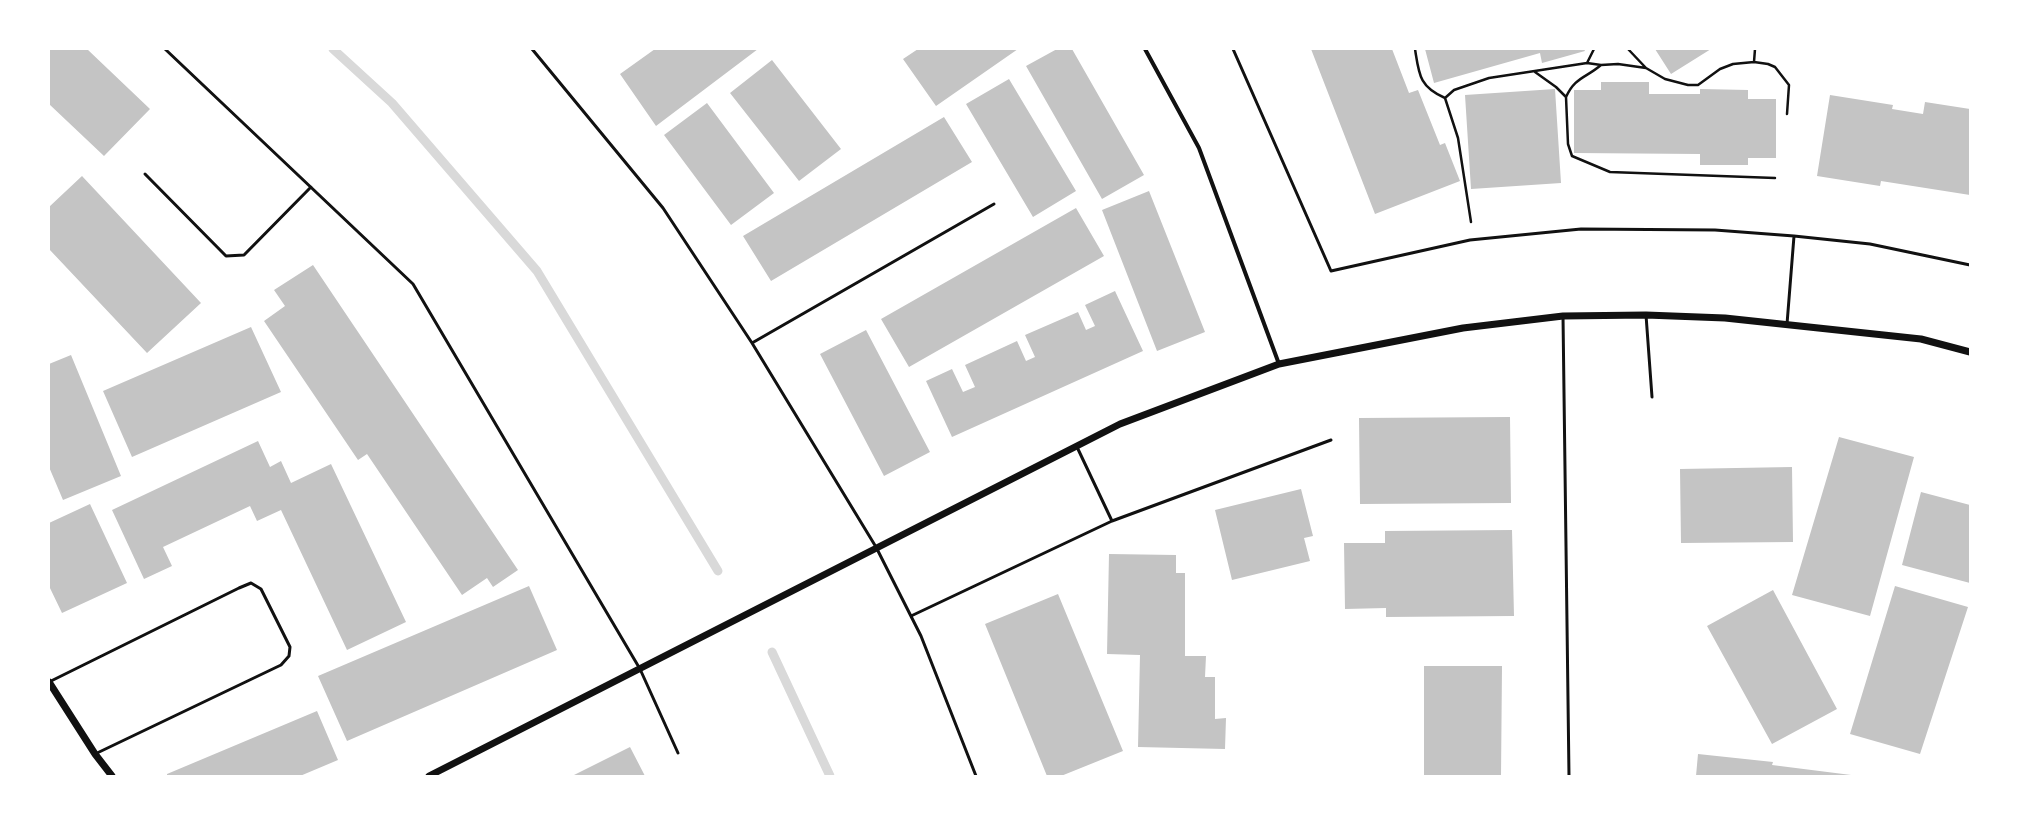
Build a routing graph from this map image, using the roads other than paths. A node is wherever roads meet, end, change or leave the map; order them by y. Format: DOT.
graph roads {
  1 [pos="165,49"];
  2 [pos="532,49"];
  3 [pos="1145,49"];
  4 [pos="1233,49"];
  5 [pos="145,174"];
  6 [pos="311,187"];
  7 [pos="994,204"];
  8 [pos="1794,236"];
  9 [pos="1970,265"];
  10 [pos="1646,315"];
  11 [pos="1563,316"];
  12 [pos="1787,324"];
  13 [pos="752,343"];
  14 [pos="1970,352"];
  15 [pos="1279,364"];
  16 [pos="1652,397"];
  17 [pos="1332,440"];
  18 [pos="1077,446"];
  19 [pos="1112,521"];
  20 [pos="876,547"];
  21 [pos="911,616"];
  22 [pos="640,669"];
  23 [pos="49,682"];
  24 [pos="95,754"];
  25 [pos="678,754"];
  26 [pos="112,776"];
  27 [pos="430,776"];
  28 [pos="976,776"];
  29 [pos="1569,776"];
  1 -- 6 [label="lane"];
  2 -- 13 [label="lane"];
  3 -- 15 [label="street"];
  4 -- 8 [label="lane"];
  5 -- 6 [label="lane"];
  6 -- 22 [label="lane"];
  7 -- 13 [label="lane"];
  8 -- 9 [label="lane"];
  8 -- 12 [label="lane"];
  10 -- 11 [label="street"];
  10 -- 12 [label="street"];
  10 -- 16 [label="lane"];
  11 -- 15 [label="street"];
  11 -- 29 [label="lane"];
  12 -- 14 [label="street"];
  13 -- 20 [label="lane"];
  15 -- 18 [label="street"];
  17 -- 19 [label="lane"];
  18 -- 19 [label="lane"];
  18 -- 20 [label="street"];
  19 -- 21 [label="lane"];
  20 -- 21 [label="lane"];
  20 -- 22 [label="street"];
  21 -- 28 [label="lane"];
  22 -- 25 [label="lane"];
  22 -- 27 [label="street"];
  23 -- 24 [label="street"];
  23 -- 24 [label="lane"];
  24 -- 26 [label="street"];
}
